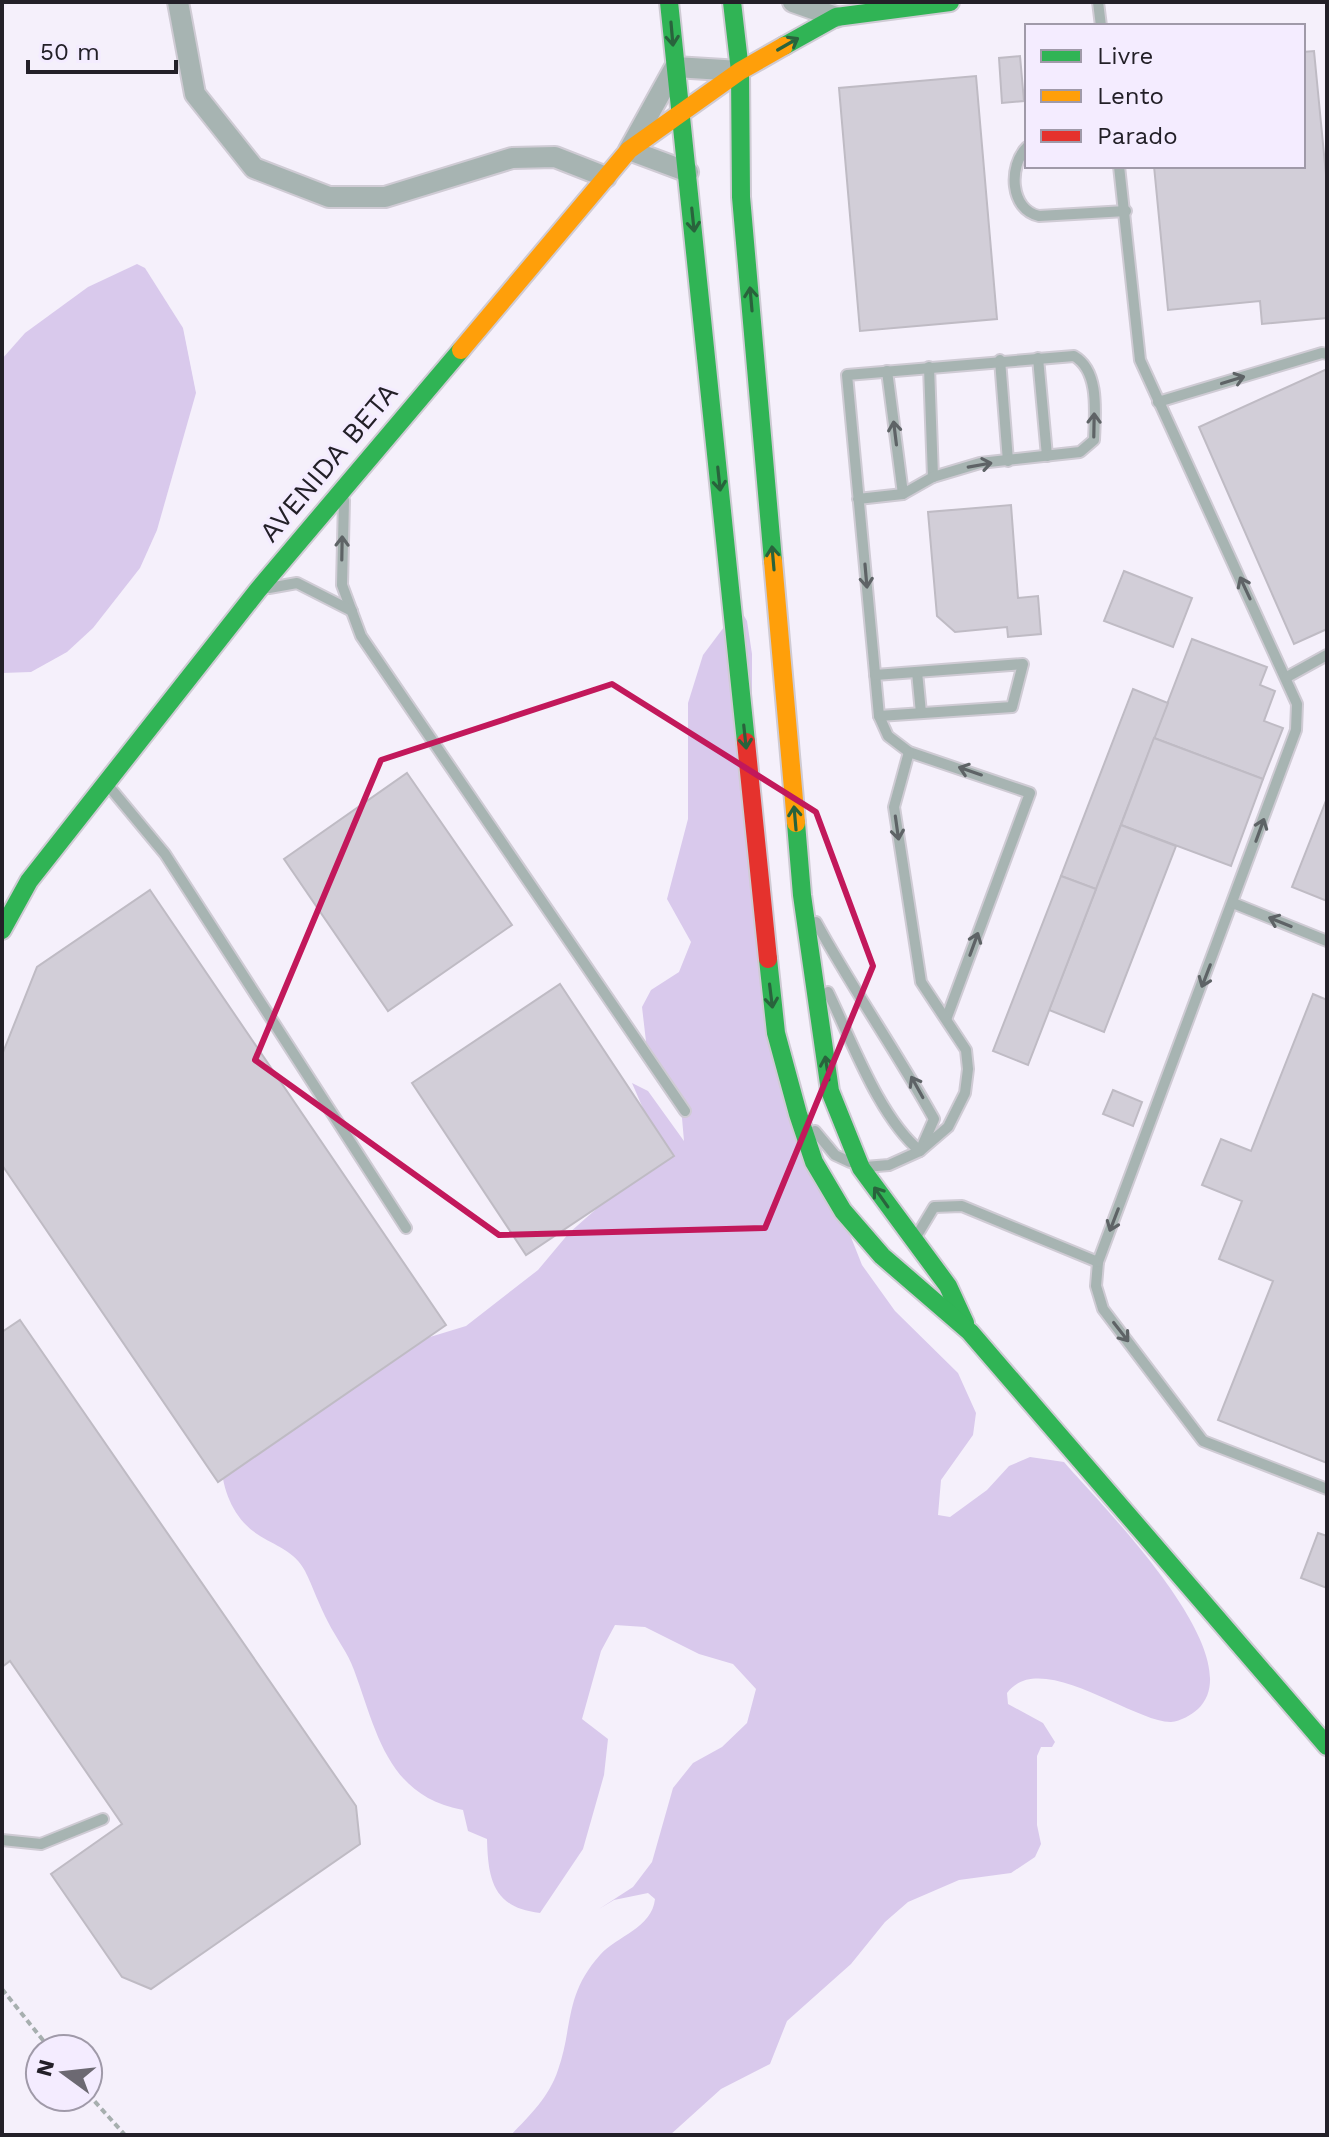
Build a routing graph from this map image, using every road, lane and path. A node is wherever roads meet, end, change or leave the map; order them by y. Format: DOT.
graph roads {
  1 [pos="178,2"];
  2 [pos="669,2"];
  3 [pos="732,2"];
  4 [pos="793,2"];
  5 [pos="950,2"];
  6 [pos="1098,2"];
  7 [pos="836,17"];
  8 [pos="1101,24"];
  9 [pos="675,67"];
  10 [pos="740,71"];
  11 [pos="680,115"];
  12 [pos="1025,149"];
  13 [pos="629,150"];
  14 [pos="1119,168"];
  15 [pos="688,172"];
  16 [pos="606,177"];
  17 [pos="1126,211"];
  18 [pos="1327,354"];
  19 [pos="1038,358"];
  20 [pos="1000,360"];
  21 [pos="929,367"];
  22 [pos="887,371"];
  23 [pos="1158,402"];
  24 [pos="1047,456"];
  25 [pos="1008,461"];
  26 [pos="933,477"];
  27 [pos="345,484"];
  28 [pos="903,494"];
  29 [pos="858,499"];
  30 [pos="258,590"];
  31 [pos="352,611"];
  32 [pos="1327,655"];
  33 [pos="917,672"];
  34 [pos="875,675"];
  35 [pos="1287,677"];
  36 [pos="921,713"];
  37 [pos="879,716"];
  38 [pos="909,752"];
  39 [pos="106,782"];
  40 [pos="802,895"];
  41 [pos="1233,903"];
  42 [pos="2,930"];
  43 [pos="1327,941"];
  44 [pos="809,954"];
  45 [pos="947,1017"];
  46 [pos="789,1078"];
  47 [pos="685,1111"];
  48 [pos="920,1151"];
  49 [pos="861,1168"];
  50 [pos="406,1228"];
  51 [pos="912,1242"];
  52 [pos="1098,1262"];
  53 [pos="970,1332"];
  54 [pos="1327,1489"];
  55 [pos="1327,1746"];
  56 [pos="103,1819"];
  57 [pos="2,1840"];
  58 [pos="2,1989"];
  59 [pos="37,2033"];
  60 [pos="104,2112"];
  61 [pos="125,2135"];
  1 -- 16 [label="street"];
  2 -- 9 [label="main road, one-way"];
  3 -- 10 [label="main road"];
  4 -- 7 [label="street"];
  5 -- 7 [label="main road"];
  6 -- 8 [label="lane"];
  10 -- 7 [label="main road, AVENIDA BETA, one-way"];
  9 -- 10 [label="street"];
  9 -- 11 [label="main road"];
  9 -- 13 [label="street"];
  10 -- 11 [label="main road, AVENIDA BETA"];
  40 -- 10 [label="main road, one-way"];
  11 -- 13 [label="main road, AVENIDA BETA"];
  11 -- 15 [label="main road"];
  12 -- 17 [label="lane"];
  13 -- 15 [label="street"];
  13 -- 16 [label="main road, AVENIDA BETA"];
  14 -- 17 [label="lane"];
  15 -- 46 [label="main road, one-way"];
  16 -- 27 [label="main road, AVENIDA BETA"];
  17 -- 23 [label="lane"];
  23 -- 18 [label="lane, one-way"];
  19 -- 20 [label="lane"];
  19 -- 24 [label="lane"];
  24 -- 19 [label="lane, one-way"];
  20 -- 21 [label="lane"];
  20 -- 25 [label="lane"];
  21 -- 22 [label="lane"];
  21 -- 26 [label="lane"];
  28 -- 22 [label="lane, one-way"];
  22 -- 29 [label="lane"];
  35 -- 23 [label="lane, one-way"];
  24 -- 25 [label="lane"];
  26 -- 25 [label="lane, one-way"];
  26 -- 28 [label="lane"];
  27 -- 30 [label="main road, AVENIDA BETA"];
  31 -- 27 [label="lane, one-way"];
  28 -- 29 [label="lane"];
  29 -- 34 [label="lane, one-way"];
  30 -- 31 [label="lane"];
  30 -- 39 [label="main road, AVENIDA BETA"];
  31 -- 47 [label="lane"];
  32 -- 35 [label="lane"];
  33 -- 34 [label="lane"];
  33 -- 36 [label="lane"];
  33 -- 36 [label="lane"];
  34 -- 37 [label="lane"];
  41 -- 35 [label="lane, one-way"];
  36 -- 37 [label="lane"];
  37 -- 38 [label="lane"];
  38 -- 45 [label="lane, one-way"];
  45 -- 38 [label="lane, one-way"];
  39 -- 42 [label="main road, AVENIDA BETA"];
  39 -- 50 [label="lane"];
  40 -- 44 [label="main road"];
  48 -- 40 [label="lane, one-way"];
  43 -- 41 [label="lane, one-way"];
  41 -- 52 [label="lane, one-way"];
  44 -- 48 [label="lane"];
  49 -- 44 [label="main road, one-way"];
  45 -- 48 [label="lane"];
  46 -- 49 [label="lane"];
  46 -- 53 [label="main road"];
  48 -- 49 [label="lane"];
  51 -- 49 [label="main road, one-way"];
  51 -- 52 [label="lane"];
  51 -- 53 [label="main road"];
  52 -- 54 [label="lane, one-way"];
  53 -- 55 [label="main road"];
  56 -- 57 [label="lane"];
  58 -- 59 [label="path"];
  60 -- 61 [label="path"];
}
